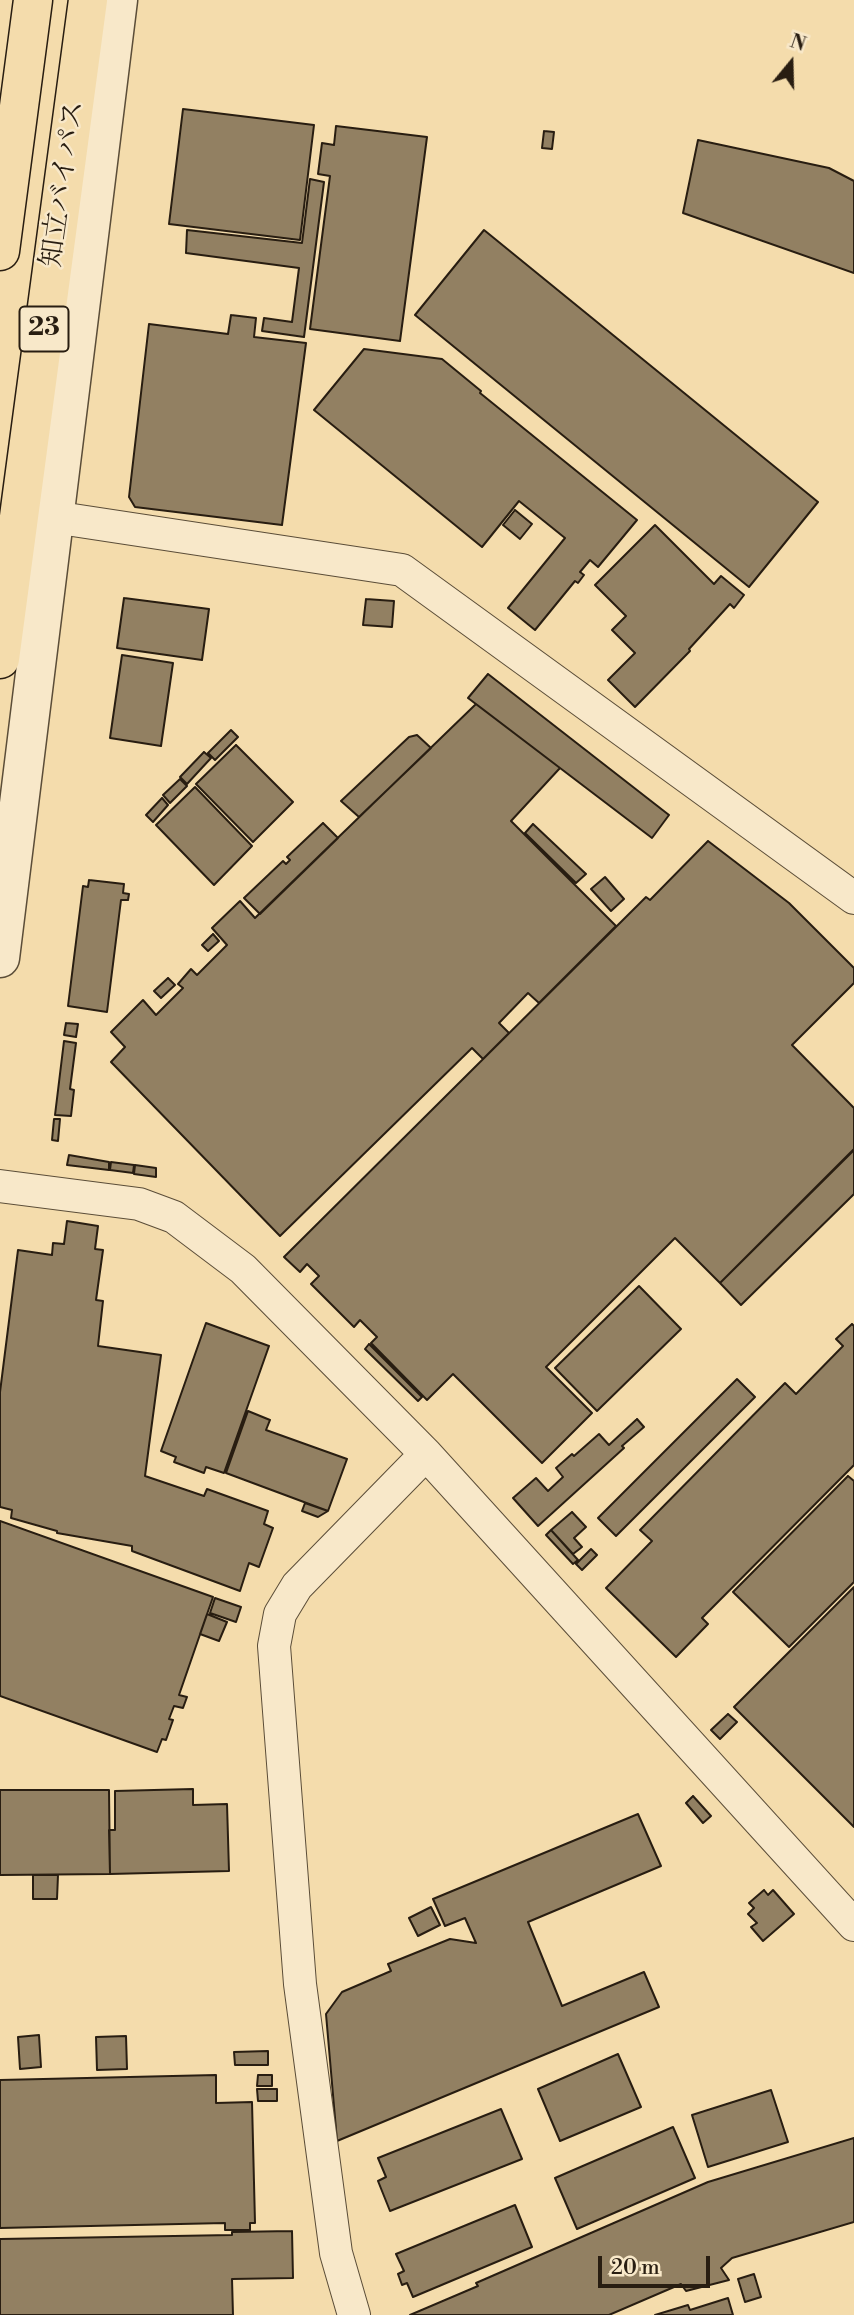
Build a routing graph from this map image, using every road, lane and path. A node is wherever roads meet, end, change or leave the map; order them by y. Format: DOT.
graph roads {
  1 [pos="33,0"];
  2 [pos="88,0"];
  3 [pos="118,0"];
  4 [pos="0,251"];
  5 [pos="53,517"];
  6 [pos="0,659"];
  7 [pos="854,898"];
  8 [pos="0,958"];
  9 [pos="0,1186"];
  10 [pos="426,1454"];
  11 [pos="854,1925"];
  12 [pos="354,2315"];
  1 -- 4 [label="highway, 知立バイパス"];
  2 -- 6 [label="highway, 知立バイパス / 23"];
  3 -- 5 [label="street"];
  5 -- 7 [label="street"];
  5 -- 8 [label="street"];
  9 -- 10 [label="street"];
  10 -- 11 [label="street"];
  10 -- 12 [label="street"];
}
